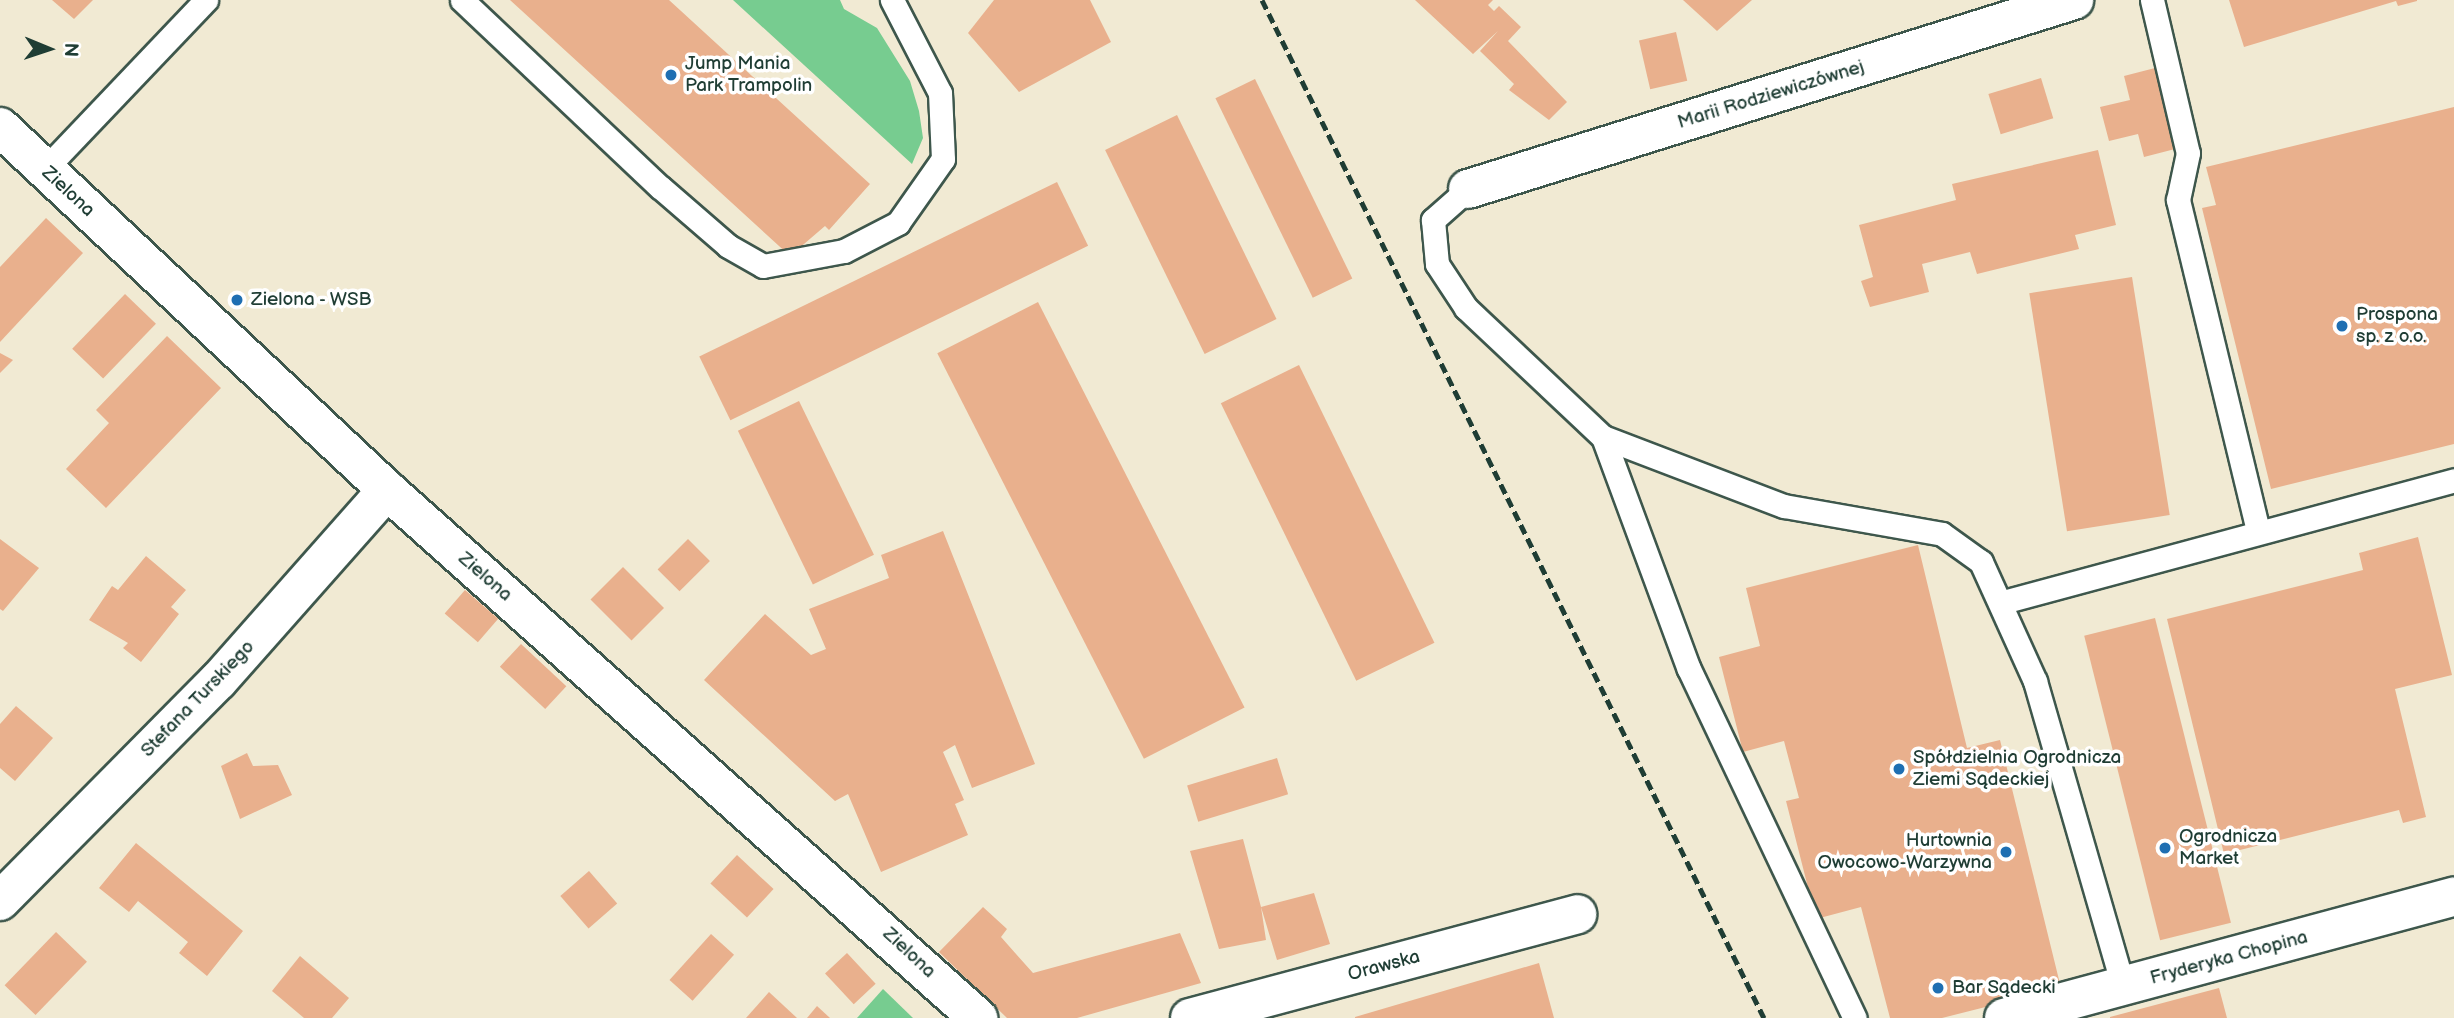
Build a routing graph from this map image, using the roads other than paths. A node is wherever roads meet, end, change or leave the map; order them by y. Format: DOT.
graph roads {
  1 [pos="206,0"];
  2 [pos="462,0"];
  3 [pos="892,0"];
  4 [pos="2152,0"];
  5 [pos="2050,3"];
  6 [pos="0,127"];
  7 [pos="44,170"];
  8 [pos="1468,189"];
  9 [pos="1603,437"];
  10 [pos="2454,480"];
  11 [pos="387,490"];
  12 [pos="2258,530"];
  13 [pos="2003,602"];
  14 [pos="2454,897"];
  15 [pos="0,901"];
  16 [pos="1577,914"];
  17 [pos="2123,986"];
  18 [pos="978,1018"];
  19 [pos="1190,1018"];
  20 [pos="1855,1018"];
  21 [pos="2004,1018"];
  1 -- 7 [label="lane"];
  2 -- 3 [label="lane"];
  4 -- 12 [label="lane"];
  5 -- 8 [label="street, Marii Rodziewiczównej"];
  6 -- 7 [label="street, Zielona"];
  7 -- 11 [label="street, Zielona"];
  8 -- 9 [label="lane"];
  9 -- 13 [label="lane"];
  9 -- 20 [label="lane"];
  10 -- 12 [label="lane"];
  11 -- 15 [label="street, Stefana Turskiego"];
  11 -- 18 [label="street, Zielona"];
  12 -- 13 [label="lane"];
  13 -- 17 [label="lane"];
  14 -- 17 [label="street, Fryderyka Chopina"];
  16 -- 19 [label="street, Orawska"];
  17 -- 21 [label="street, Fryderyka Chopina"];
}
